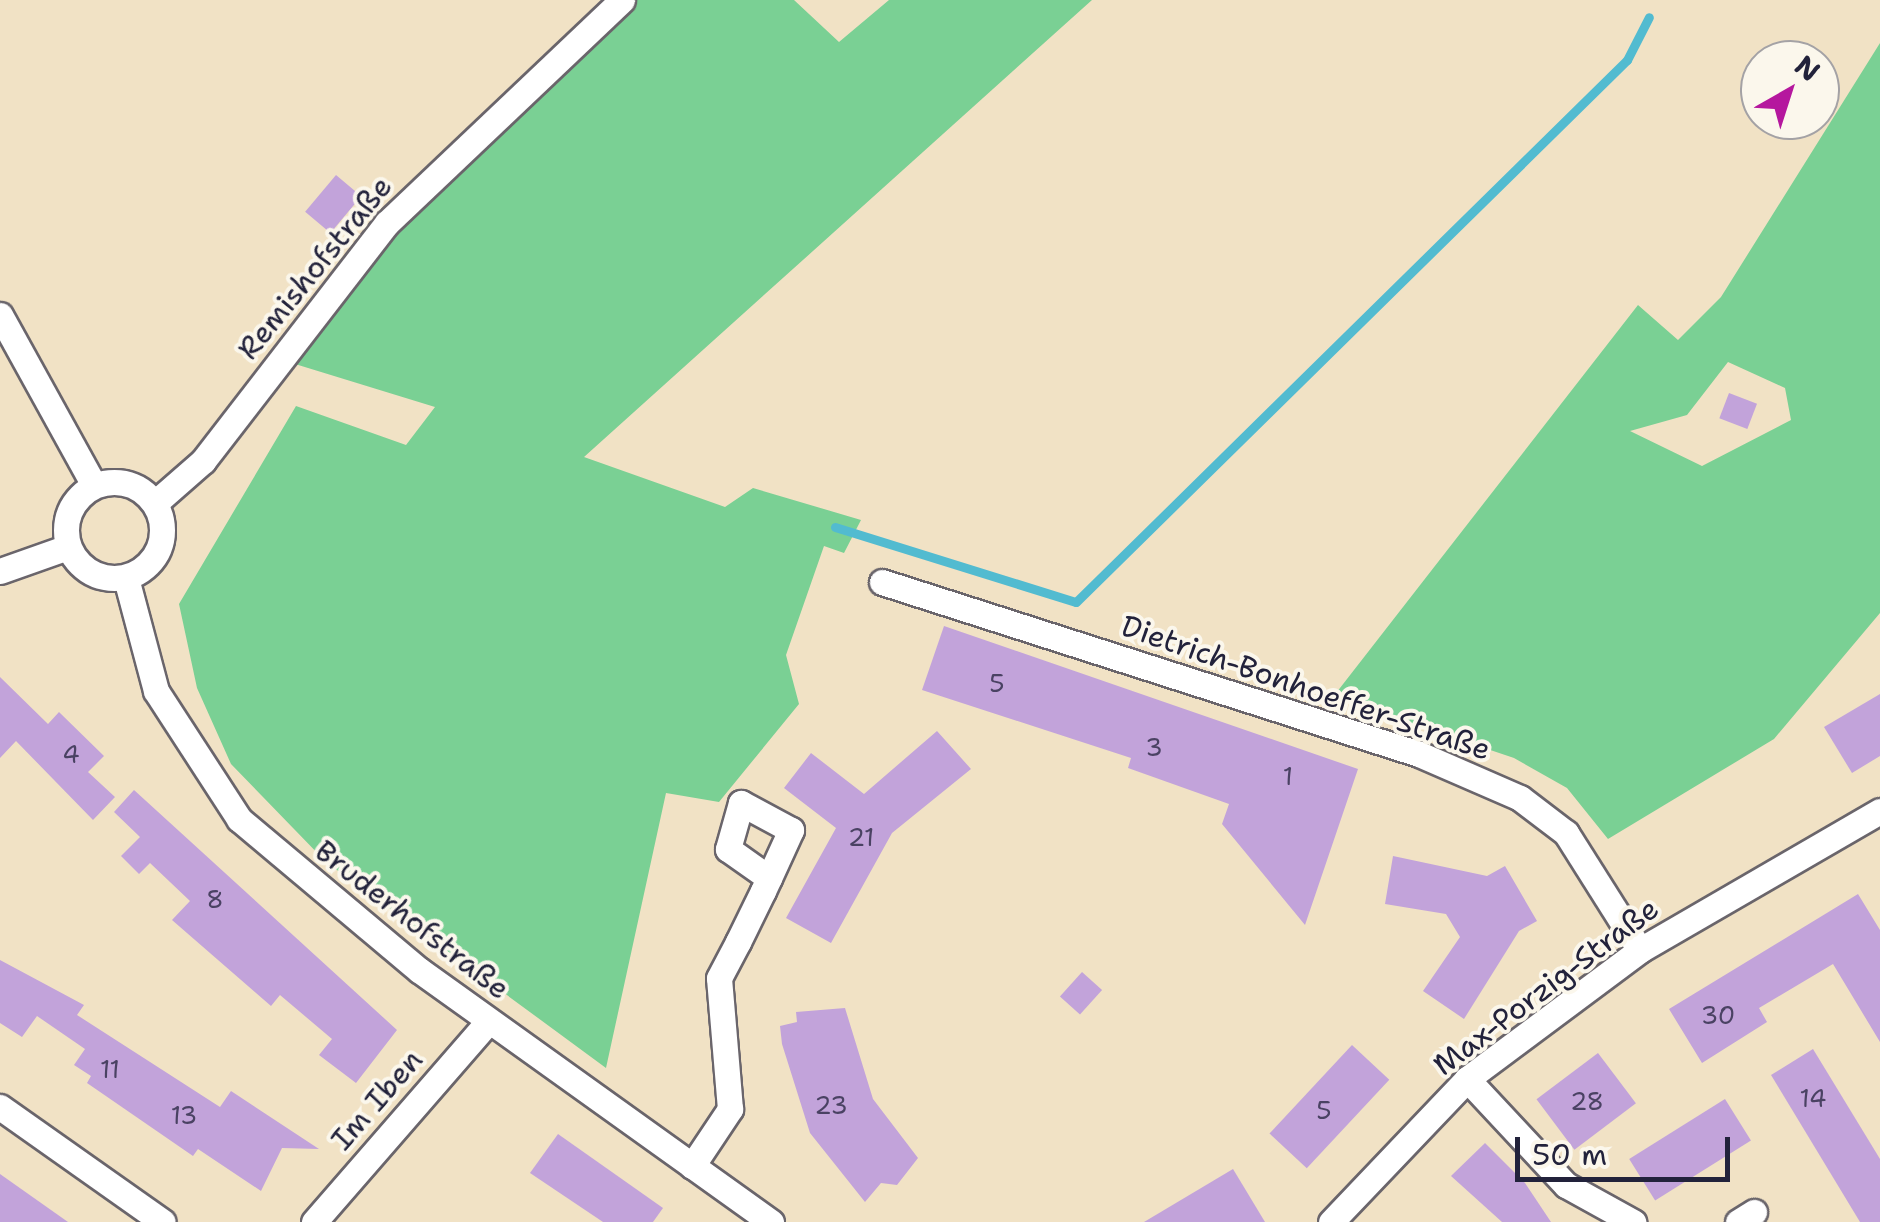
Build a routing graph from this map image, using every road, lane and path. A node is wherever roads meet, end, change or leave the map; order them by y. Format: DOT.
graph roads {
  1 [pos="622,0"];
  2 [pos="0,315"];
  3 [pos="94,485"];
  4 [pos="155,504"];
  5 [pos="68,546"];
  6 [pos="0,571"];
  7 [pos="126,578"];
  8 [pos="882,582"];
  9 [pos="1880,811"];
  10 [pos="769,878"];
  11 [pos="1640,950"];
  12 [pos="488,1022"];
  13 [pos="1468,1079"];
  14 [pos="0,1107"];
  15 [pos="692,1166"];
  16 [pos="163,1222"];
  17 [pos="314,1222"];
  18 [pos="771,1222"];
  19 [pos="1331,1222"];
  20 [pos="1633,1222"];
  1 -- 4 [label="street, Remishofstraße"];
  2 -- 3 [label="street"];
  3 -- 4 [label="street"];
  3 -- 5 [label="street"];
  4 -- 7 [label="street"];
  5 -- 6 [label="street"];
  5 -- 7 [label="street"];
  7 -- 12 [label="street, Bruderhofstraße"];
  8 -- 11 [label="street, Dietrich-Bonhoeffer-Straße"];
  9 -- 11 [label="street, Max-Porzig-Straße"];
  10 -- 15 [label="street"];
  11 -- 13 [label="street, Max-Porzig-Straße"];
  12 -- 15 [label="street, Bruderhofstraße"];
  12 -- 17 [label="street, Im Iben"];
  13 -- 19 [label="street, Max-Porzig-Straße"];
  13 -- 20 [label="street"];
  14 -- 16 [label="street"];
  15 -- 18 [label="street, Bruderhofstraße"];
}
